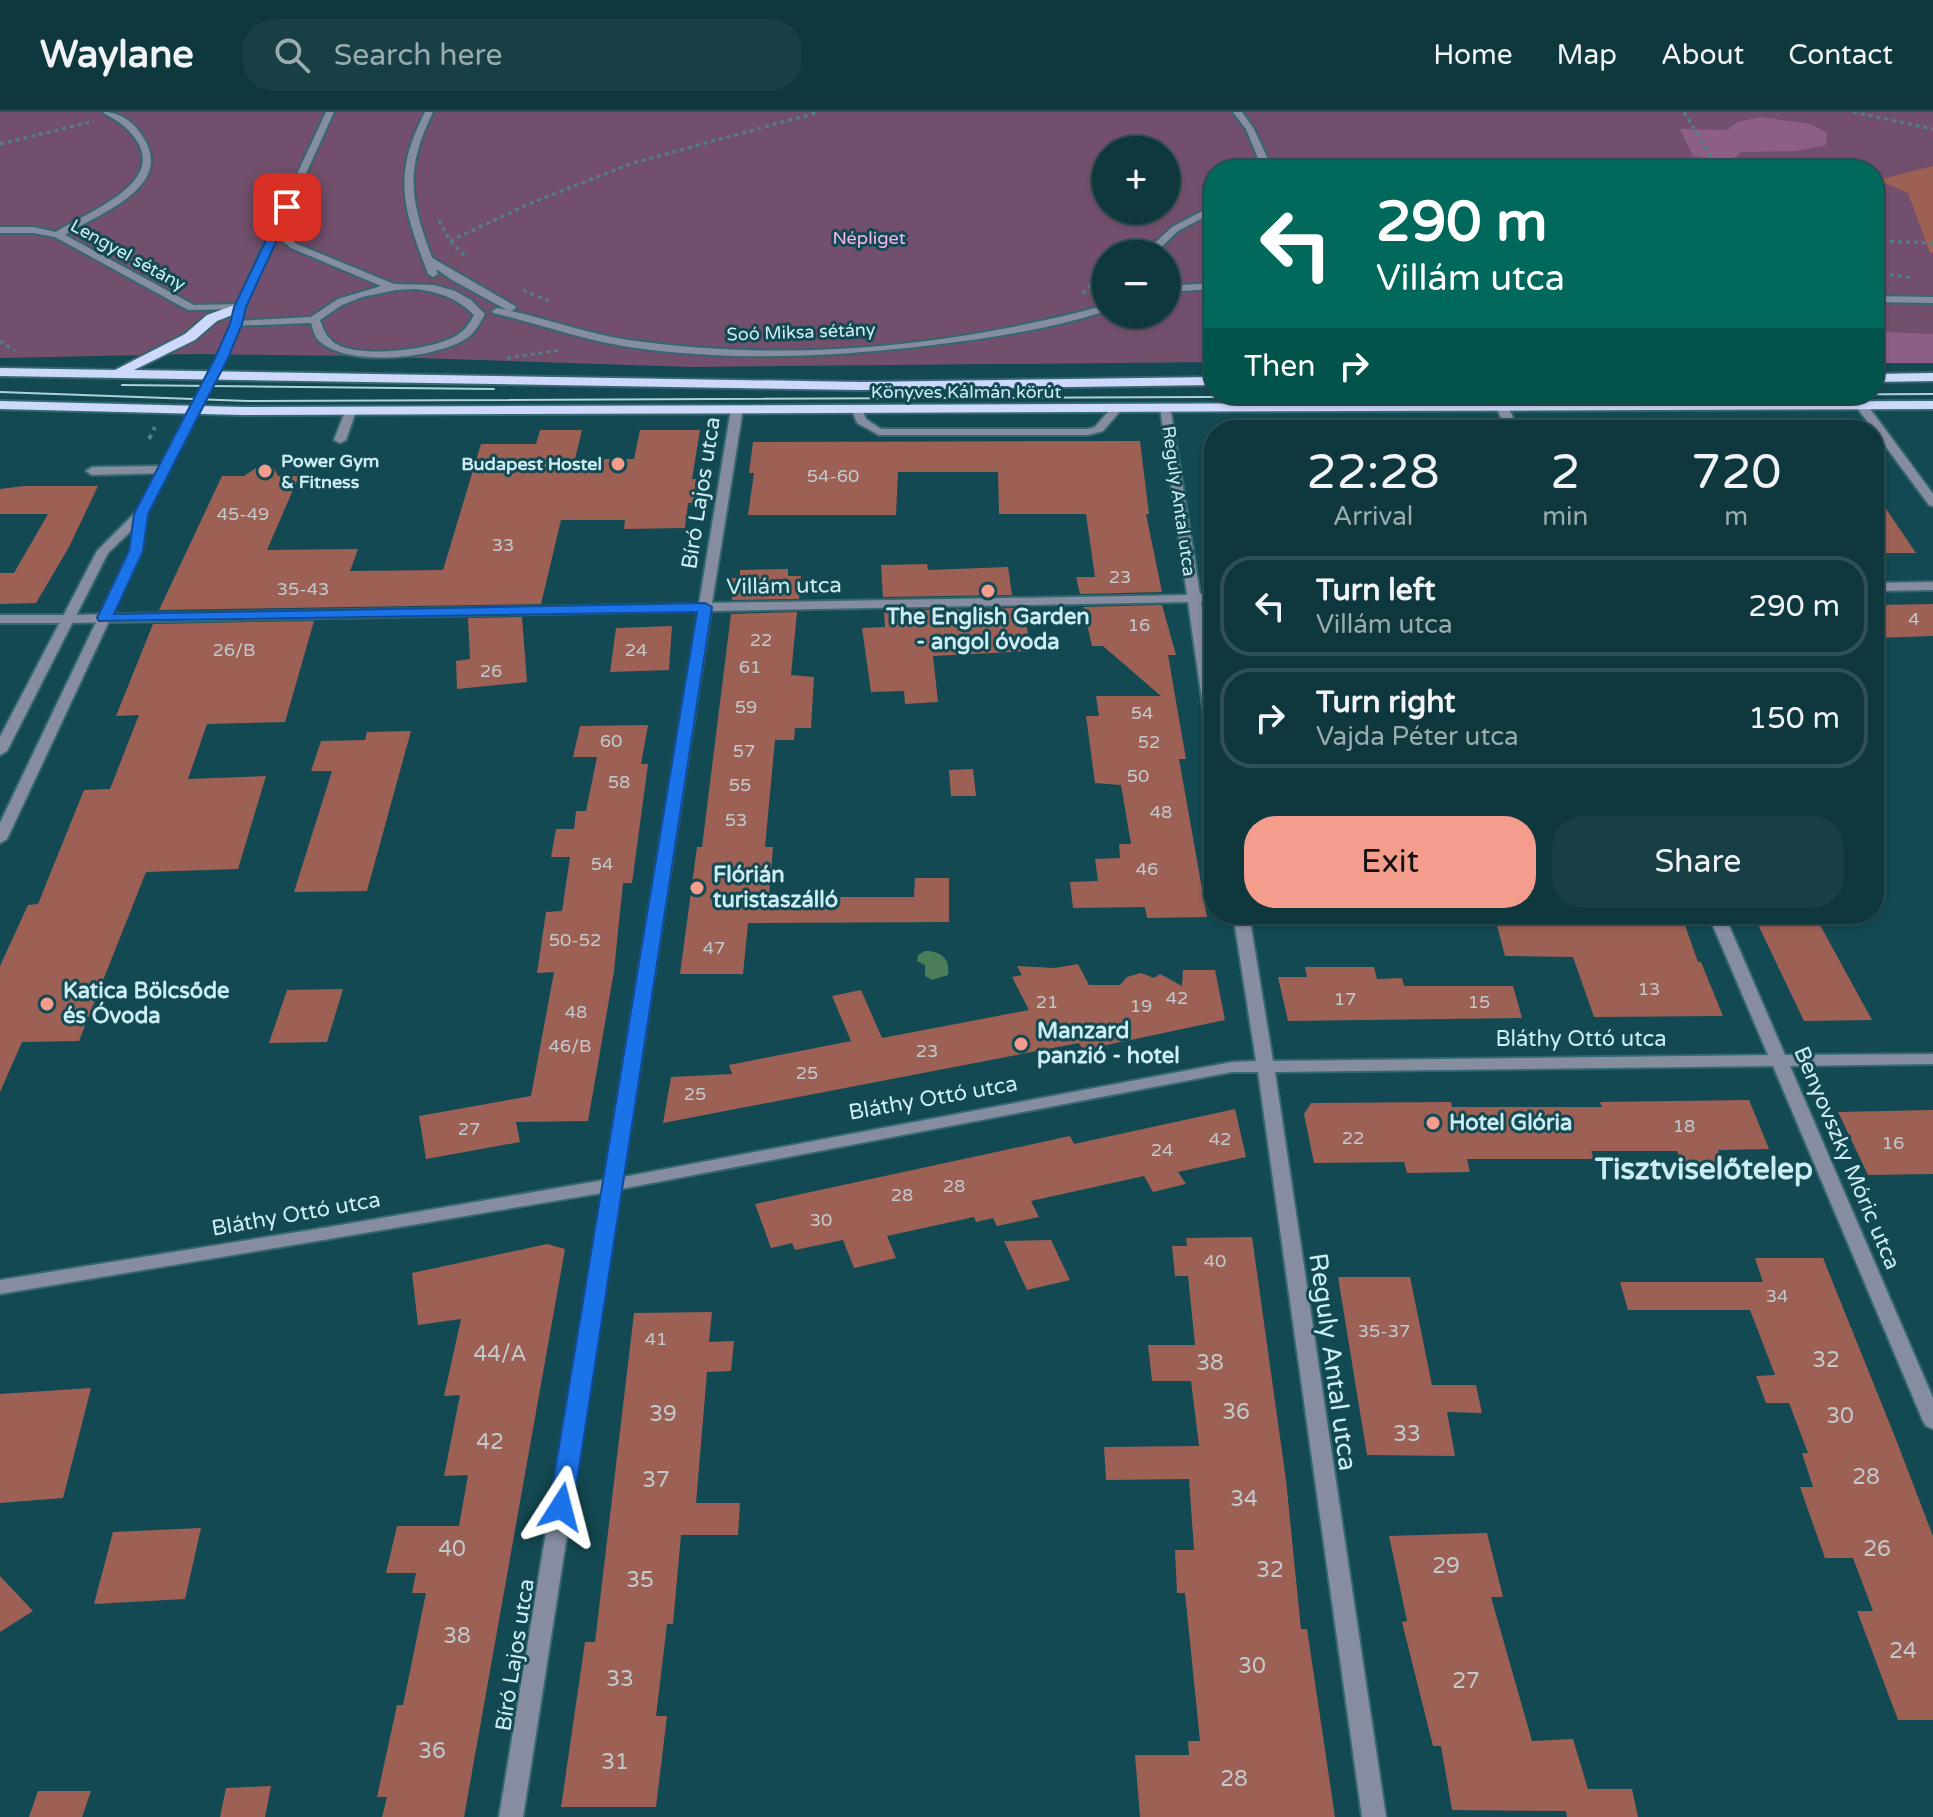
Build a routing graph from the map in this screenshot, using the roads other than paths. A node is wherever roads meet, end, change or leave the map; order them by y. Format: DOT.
graph roads {
  1 [pos="330,112"];
  2 [pos="429,112"];
  3 [pos="1237,112"];
  4 [pos="111,114"];
  5 [pos="1264,160"];
  6 [pos="1204,213"];
  7 [pos="0,230"];
  8 [pos="276,231"];
  9 [pos="58,235"];
  10 [pos="1163,240"];
  11 [pos="427,258"];
  12 [pos="433,274"];
  13 [pos="1204,287"];
  14 [pos="394,288"];
  15 [pos="1180,288"];
  16 [pos="1884,299"];
  17 [pos="1933,300"];
  18 [pos="240,307"];
  19 [pos="497,311"];
  20 [pos="1092,312"];
  21 [pos="537,319"];
  22 [pos="315,320"];
  23 [pos="236,324"];
  24 [pos="0,372"];
  25 [pos="115,374"];
  26 [pos="213,375"];
  27 [pos="1933,377"];
  28 [pos="1884,378"];
  29 [pos="1204,381"];
  30 [pos="1884,402"];
  31 [pos="1655,404"];
  32 [pos="0,405"];
  33 [pos="1933,405"];
  34 [pos="1502,407"];
  35 [pos="1166,408"];
  36 [pos="737,409"];
  37 [pos="1116,409"];
  38 [pos="193,410"];
  39 [pos="858,410"];
  40 [pos="350,411"];
  41 [pos="1508,420"];
  42 [pos="1884,435"];
  43 [pos="340,440"];
  44 [pos="164,470"];
  45 [pos="92,471"];
  46 [pos="1933,502"];
  47 [pos="141,514"];
  48 [pos="1933,586"];
  49 [pos="1884,587"];
  50 [pos="1193,598"];
  51 [pos="1204,598"];
  52 [pos="705,607"];
  53 [pos="104,618"];
  54 [pos="0,619"];
  55 [pos="67,619"];
  56 [pos="1204,670"];
  57 [pos="0,751"];
  58 [pos="0,839"];
  59 [pos="1243,924"];
  60 [pos="1720,924"];
  61 [pos="1933,1059"];
  62 [pos="1780,1062"];
  63 [pos="1266,1068"];
  64 [pos="611,1185"];
  65 [pos="0,1287"];
  66 [pos="1933,1421"];
  67 [pos="511,1817"];
  68 [pos="1374,1817"];
  1 -- 8 [label="street"];
  2 -- 11 [label="street"];
  3 -- 5 [label="street"];
  4 -- 9 [label="street"];
  6 -- 10 [label="street"];
  7 -- 9 [label="street, Lengyel sétány"];
  8 -- 14 [label="street"];
  8 -- 18 [label="street"];
  9 -- 18 [label="street, Lengyel sétány"];
  11 -- 12 [label="street"];
  11 -- 21 [label="street"];
  13 -- 15 [label="street"];
  14 -- 22 [label="street"];
  14 -- 22 [label="street"];
  16 -- 17 [label="street"];
  18 -- 23 [label="street"];
  18 -- 25 [label="main road"];
  19 -- 21 [label="street, Soó Miksa sétány"];
  20 -- 21 [label="street, Soó Miksa sétány"];
  22 -- 23 [label="street"];
  23 -- 26 [label="street"];
  24 -- 25 [label="main road, Könyves Kálmán körút"];
  25 -- 26 [label="main road, Könyves Kálmán körút"];
  26 -- 29 [label="main road, Könyves Kálmán körút"];
  26 -- 38 [label="street"];
  27 -- 28 [label="main road"];
  30 -- 33 [label="main road, Könyves Kálmán körút"];
  31 -- 34 [label="main road, Könyves Kálmán körút"];
  32 -- 38 [label="main road, Könyves Kálmán körút"];
  34 -- 35 [label="main road, Könyves Kálmán körút"];
  34 -- 41 [label="street"];
  35 -- 37 [label="main road, Könyves Kálmán körút"];
  35 -- 50 [label="street, Reguly Antal utca"];
  36 -- 39 [label="main road, Könyves Kálmán körút"];
  36 -- 40 [label="main road, Könyves Kálmán körút"];
  36 -- 52 [label="street, Bíró Lajos utca"];
  37 -- 39 [label="main road, Könyves Kálmán körút"];
  37 -- 39 [label="street"];
  38 -- 40 [label="main road, Könyves Kálmán körút"];
  38 -- 44 [label="street"];
  40 -- 43 [label="street"];
  42 -- 46 [label="street"];
  44 -- 45 [label="street"];
  44 -- 47 [label="street"];
  47 -- 53 [label="street"];
  47 -- 55 [label="street"];
  48 -- 49 [label="street"];
  50 -- 51 [label="street, Villám utca"];
  50 -- 52 [label="street, Villám utca"];
  50 -- 56 [label="street, Reguly Antal utca"];
  52 -- 53 [label="street, Villám utca"];
  52 -- 64 [label="street, Bíró Lajos utca"];
  53 -- 55 [label="street, Villám utca"];
  53 -- 58 [label="street"];
  54 -- 55 [label="street, Villám utca"];
  55 -- 57 [label="street"];
  59 -- 63 [label="street, Reguly Antal utca"];
  60 -- 62 [label="street, Benyovszky Móric utca"];
  61 -- 62 [label="street, Bláthy Ottó utca"];
  62 -- 63 [label="street, Bláthy Ottó utca"];
  62 -- 66 [label="street, Benyovszky Móric utca"];
  63 -- 64 [label="street, Bláthy Ottó utca"];
  63 -- 68 [label="street, Reguly Antal utca"];
  64 -- 65 [label="street, Bláthy Ottó utca"];
  64 -- 67 [label="street, Bíró Lajos utca"];
}
